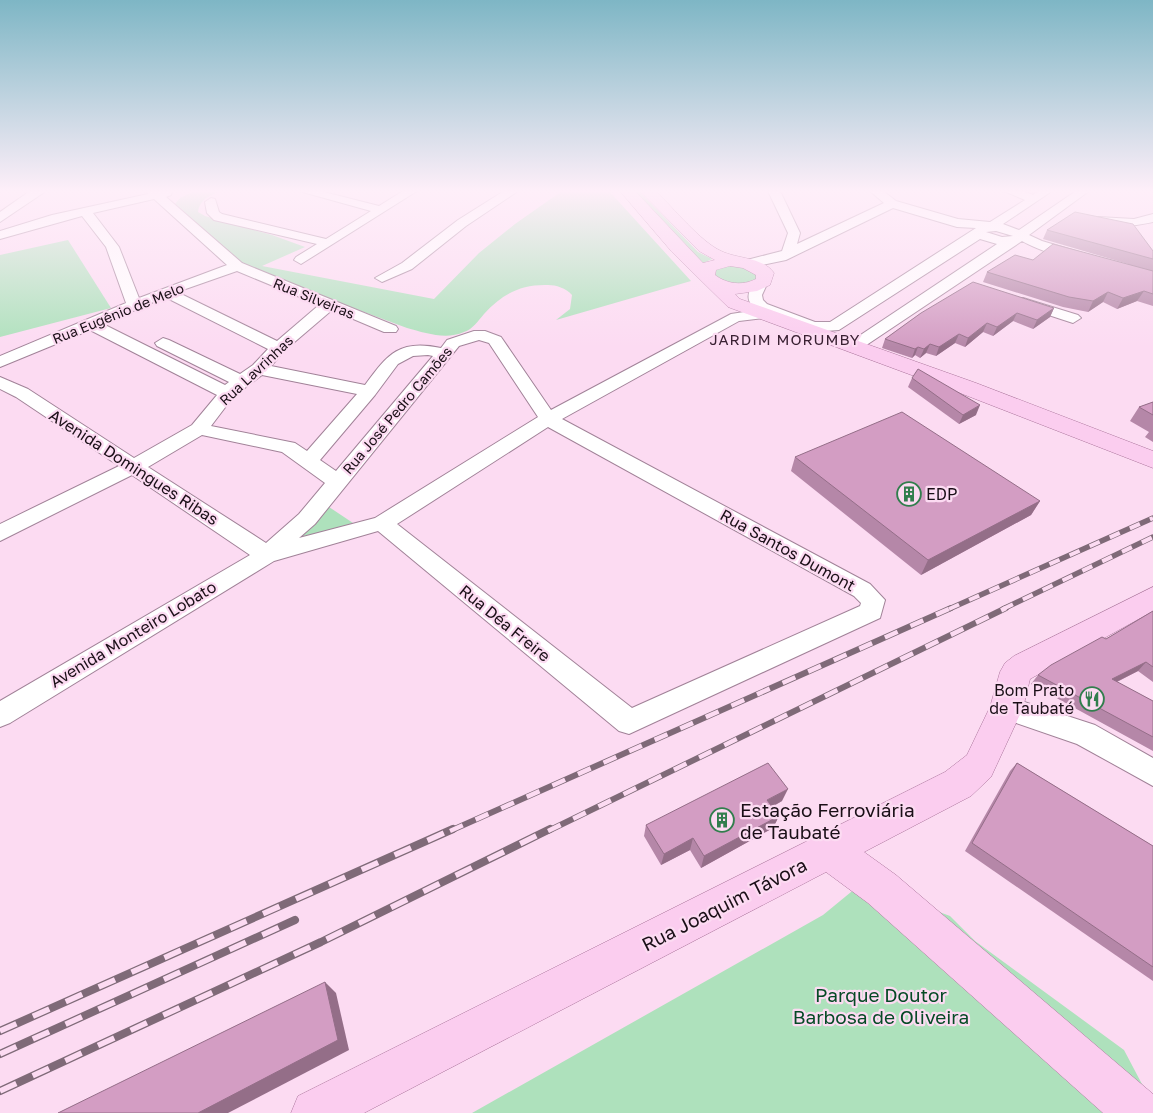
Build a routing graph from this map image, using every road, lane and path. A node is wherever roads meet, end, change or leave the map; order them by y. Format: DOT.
graph roads {
  1 [pos="109,243"];
  2 [pos="211,243"];
  3 [pos="326,243"];
  4 [pos="436,243"];
  5 [pos="673,243"];
  6 [pos="700,243"];
  7 [pos="791,243"];
  8 [pos="813,243"];
  9 [pos="965,243"];
  10 [pos="1009,243"];
  11 [pos="1032,243"];
  12 [pos="788,254"];
  13 [pos="1090,259"];
  14 [pos="301,260"];
  15 [pos="744,263"];
  16 [pos="237,266"];
  17 [pos="925,269"];
  18 [pos="382,278"];
  19 [pos="709,278"];
  20 [pos="954,279"];
  21 [pos="760,284"];
  22 [pos="973,285"];
  23 [pos="165,292"];
  24 [pos="1009,297"];
  25 [pos="330,304"];
  26 [pos="134,305"];
  27 [pos="735,310"];
  28 [pos="109,317"];
  29 [pos="1073,318"];
  30 [pos="91,324"];
  31 [pos="390,329"];
  32 [pos="489,336"];
  33 [pos="853,346"];
  34 [pos="278,348"];
  35 [pos="443,353"];
  36 [pos="0,362"];
  37 [pos="259,370"];
  38 [pos="0,382"];
  39 [pos="234,387"];
  40 [pos="369,392"];
  41 [pos="22,393"];
  42 [pos="0,402"];
  43 [pos="548,419"];
  44 [pos="199,429"];
  45 [pos="1153,460"];
  46 [pos="308,462"];
  47 [pos="132,468"];
  48 [pos="337,482"];
  49 [pos="382,524"];
  50 [pos="0,533"];
  51 [pos="267,555"];
  52 [pos="1153,598"];
  53 [pos="1006,708"];
  54 [pos="0,714"];
  55 [pos="629,722"];
  56 [pos="1153,773"];
  57 [pos="830,851"];
  58 [pos="315,1113"];
  59 [pos="1139,1113"];
  1 -- 26 [label="street"];
  2 -- 16 [label="street, Rua Silveiras"];
  3 -- 14 [label="street"];
  4 -- 18 [label="street"];
  5 -- 19 [label="main road"];
  6 -- 15 [label="main road"];
  7 -- 12 [label="street"];
  8 -- 12 [label="street"];
  9 -- 17 [label="street"];
  10 -- 20 [label="street"];
  11 -- 13 [label="street"];
  12 -- 15 [label="street"];
  15 -- 19 [label="main road"];
  15 -- 21 [label="main road"];
  16 -- 23 [label="street, Rua Eugênio de Melo"];
  16 -- 25 [label="street, Rua Silveiras"];
  17 -- 20 [label="street"];
  17 -- 21 [label="street"];
  19 -- 21 [label="main road"];
  19 -- 27 [label="main road"];
  20 -- 22 [label="street"];
  20 -- 33 [label="street"];
  23 -- 26 [label="street, Rua Eugênio de Melo"];
  23 -- 34 [label="street"];
  24 -- 29 [label="street"];
  25 -- 31 [label="street, Rua Silveiras"];
  25 -- 34 [label="street, Rua Lavrinhas"];
  26 -- 28 [label="street, Rua Eugênio de Melo"];
  27 -- 33 [label="main road"];
  27 -- 43 [label="street"];
  28 -- 30 [label="street, Rua Eugênio de Melo"];
  28 -- 39 [label="street"];
  30 -- 36 [label="street, Rua Eugênio de Melo"];
  30 -- 39 [label="street"];
  32 -- 35 [label="street, Rua José Pedro Camões"];
  32 -- 43 [label="street, Rua Santos Dumont"];
  33 -- 45 [label="main road"];
  34 -- 37 [label="street, Rua Lavrinhas"];
  35 -- 40 [label="street"];
  35 -- 48 [label="street, Rua José Pedro Camões"];
  37 -- 39 [label="street, Rua Lavrinhas"];
  37 -- 40 [label="street"];
  38 -- 41 [label="street, Avenida Domingues Ribas"];
  39 -- 44 [label="street, Rua Lavrinhas"];
  40 -- 46 [label="street"];
  41 -- 42 [label="street"];
  41 -- 47 [label="street, Avenida Domingues Ribas"];
  43 -- 49 [label="street"];
  43 -- 55 [label="street, Rua Santos Dumont"];
  44 -- 46 [label="street"];
  44 -- 47 [label="street, Rua Lavrinhas"];
  46 -- 48 [label="street"];
  47 -- 50 [label="street, Rua Lavrinhas"];
  47 -- 51 [label="street, Avenida Domingues Ribas"];
  48 -- 51 [label="street, Rua José Pedro Camões"];
  49 -- 51 [label="street"];
  49 -- 55 [label="street, Rua Déa Freire"];
  51 -- 54 [label="street, Avenida Monteiro Lobato"];
  52 -- 53 [label="main road, Rua Joaquim Távora"];
  53 -- 56 [label="street"];
  53 -- 57 [label="main road, Rua Joaquim Távora"];
  57 -- 58 [label="main road, Rua Joaquim Távora"];
  57 -- 59 [label="main road"];
}
